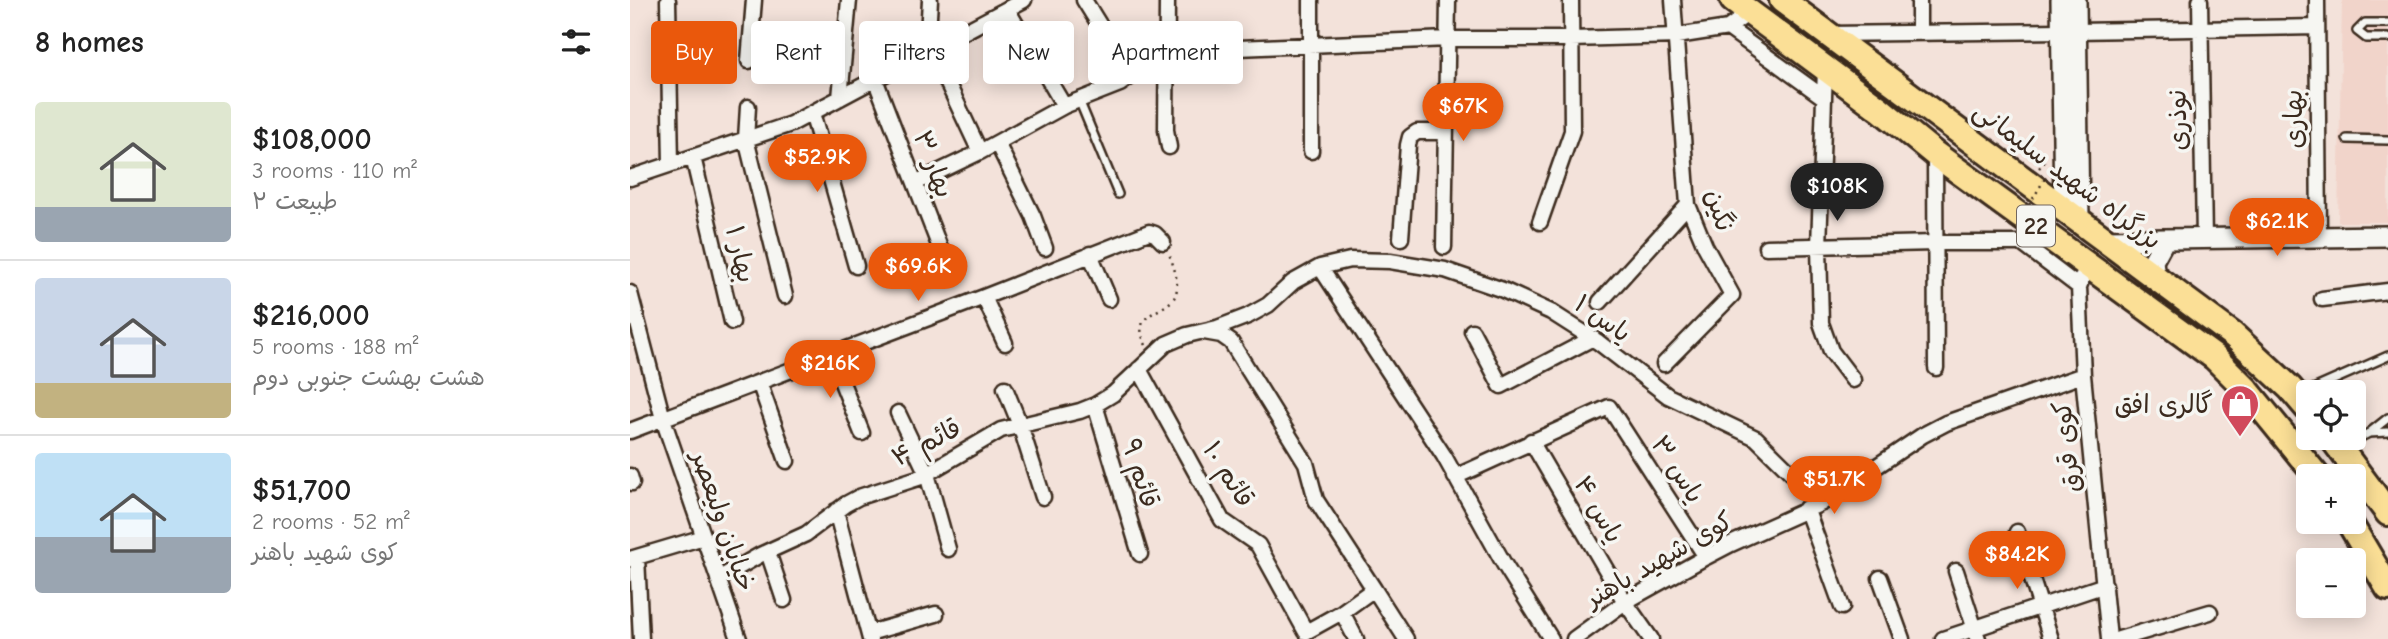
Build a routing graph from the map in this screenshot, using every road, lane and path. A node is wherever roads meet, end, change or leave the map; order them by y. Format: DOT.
graph roads {
  1 [pos="667,0"];
  2 [pos="754,0"];
  3 [pos="849,0"];
  4 [pos="930,0"];
  5 [pos="1024,0"];
  6 [pos="1084,0"];
  7 [pos="1167,0"];
  8 [pos="1311,0"];
  9 [pos="1448,0"];
  10 [pos="1571,0"];
  11 [pos="1673,0"];
  12 [pos="1782,0"];
  13 [pos="1919,0"];
  14 [pos="2061,0"];
  15 [pos="2076,0"];
  16 [pos="2200,0"];
  17 [pos="2317,0"];
  18 [pos="1742,6"];
  19 [pos="1007,9"];
  20 [pos="1807,10"];
  21 [pos="929,21"];
  22 [pos="1097,21"];
  23 [pos="1167,21"];
  24 [pos="2388,23"];
  25 [pos="2317,27"];
  26 [pos="1728,28"];
  27 [pos="2200,29"];
  28 [pos="969,30"];
  29 [pos="2069,31"];
  30 [pos="1919,33"];
  31 [pos="1828,34"];
  32 [pos="1677,36"];
  33 [pos="2388,38"];
  34 [pos="1448,39"];
  35 [pos="1571,39"];
  36 [pos="1311,44"];
  37 [pos="1243,47"];
  38 [pos="749,61"];
  39 [pos="1825,68"];
  40 [pos="867,84"];
  41 [pos="878,84"];
  42 [pos="948,84"];
  43 [pos="1118,84"];
  44 [pos="1167,84"];
  45 [pos="1823,97"];
  46 [pos="840,98"];
  47 [pos="1079,100"];
  48 [pos="1064,106"];
  49 [pos="748,107"];
  50 [pos="813,113"];
  51 [pos="1446,132"];
  52 [pos="746,139"];
  53 [pos="2347,139"];
  54 [pos="2388,140"];
  55 [pos="997,143"];
  56 [pos="1169,147"];
  57 [pos="1311,151"];
  58 [pos="980,152"];
  59 [pos="1936,154"];
  60 [pos="693,157"];
  61 [pos="671,164"];
  62 [pos="2047,175"];
  63 [pos="630,178"];
  64 [pos="915,183"];
  65 [pos="1118,194"];
  66 [pos="1688,205"];
  67 [pos="2072,215"];
  68 [pos="1540,222"];
  69 [pos="2015,229"];
  70 [pos="2388,236"];
  71 [pos="2319,237"];
  72 [pos="1401,238"];
  73 [pos="2204,239"];
  74 [pos="2106,240"];
  75 [pos="2165,240"];
  76 [pos="1163,242"];
  77 [pos="1935,243"];
  78 [pos="1444,247"];
  79 [pos="1766,247"];
  80 [pos="1819,247"];
  81 [pos="1045,248"];
  82 [pos="1090,254"];
  83 [pos="2087,263"];
  84 [pos="856,266"];
  85 [pos="947,266"];
  86 [pos="1320,267"];
  87 [pos="2155,277"];
  88 [pos="2079,287"];
  89 [pos="2388,291"];
  90 [pos="630,293"];
  91 [pos="786,296"];
  92 [pos="984,297"];
  93 [pos="1109,299"];
  94 [pos="2322,299"];
  95 [pos="1600,302"];
  96 [pos="732,322"];
  97 [pos="1202,331"];
  98 [pos="1472,331"];
  99 [pos="1593,338"];
  100 [pos="1005,343"];
  101 [pos="1157,353"];
  102 [pos="831,355"];
  103 [pos="2388,356"];
  104 [pos="1664,364"];
  105 [pos="1139,369"];
  106 [pos="1936,369"];
  107 [pos="2083,375"];
  108 [pos="1853,380"];
  109 [pos="2345,380"];
  110 [pos="759,382"];
  111 [pos="1004,388"];
  112 [pos="2296,396"];
  113 [pos="1095,405"];
  114 [pos="898,413"];
  115 [pos="2388,418"];
  116 [pos="663,419"];
  117 [pos="1020,425"];
  118 [pos="630,431"];
  119 [pos="2388,432"];
  120 [pos="862,433"];
  121 [pos="2369,433"];
  122 [pos="2366,434"];
  123 [pos="1531,441"];
  124 [pos="2342,450"];
  125 [pos="787,461"];
  126 [pos="2307,464"];
  127 [pos="927,474"];
  128 [pos="1455,477"];
  129 [pos="1043,496"];
  130 [pos="1822,503"];
  131 [pos="1806,508"];
  132 [pos="836,511"];
  133 [pos="2388,513"];
  134 [pos="2017,532"];
  135 [pos="2356,534"];
  136 [pos="704,537"];
  137 [pos="948,549"];
  138 [pos="768,552"];
  139 [pos="1140,554"];
  140 [pos="1706,557"];
  141 [pos="634,558"];
  142 [pos="1955,571"];
  143 [pos="1880,578"];
  144 [pos="718,579"];
  145 [pos="2105,585"];
  146 [pos="2388,588"];
  147 [pos="1374,589"];
  148 [pos="784,600"];
  149 [pos="1625,602"];
  150 [pos="2039,606"];
  151 [pos="1842,607"];
  152 [pos="1342,612"];
  153 [pos="2210,612"];
  154 [pos="936,614"];
  155 [pos="1977,634"];
  156 [pos="870,636"];
  157 [pos="641,639"];
  158 [pos="739,639"];
  159 [pos="1356,639"];
  160 [pos="1406,639"];
  161 [pos="1551,639"];
  162 [pos="1574,639"];
  163 [pos="1651,639"];
  164 [pos="1902,639"];
  165 [pos="1943,639"];
  166 [pos="2051,639"];
  167 [pos="2109,639"];
  168 [pos="2119,639"];
  1 -- 61 [label="street"];
  2 -- 38 [label="street"];
  3 -- 46 [label="street"];
  4 -- 21 [label="street"];
  5 -- 19 [label="street"];
  6 -- 22 [label="street"];
  7 -- 23 [label="street"];
  8 -- 36 [label="street"];
  9 -- 34 [label="street"];
  10 -- 35 [label="street"];
  11 -- 32 [label="street, نگین"];
  12 -- 20 [label="highway, بزرگراه شهید سلیمانی / 22"];
  13 -- 30 [label="street"];
  14 -- 29 [label="main road"];
  15 -- 29 [label="main road"];
  16 -- 27 [label="street, نوذری"];
  17 -- 25 [label="street, بهاری"];
  18 -- 26 [label="street"];
  18 -- 39 [label="highway, 22"];
  19 -- 28 [label="street"];
  19 -- 48 [label="street"];
  20 -- 31 [label="highway, بزرگراه شهید سلیمانی / 22"];
  24 -- 33 [label="lane"];
  25 -- 27 [label="street"];
  25 -- 71 [label="street, بهاری"];
  26 -- 32 [label="street"];
  26 -- 45 [label="street"];
  27 -- 29 [label="street"];
  27 -- 73 [label="street, نوذری"];
  29 -- 30 [label="street"];
  29 -- 67 [label="main road"];
  30 -- 31 [label="street"];
  31 -- 67 [label="highway, بزرگراه شهید سلیمانی / 22"];
  32 -- 35 [label="street"];
  32 -- 66 [label="street, نگین"];
  34 -- 35 [label="street"];
  34 -- 36 [label="street"];
  34 -- 51 [label="street"];
  35 -- 68 [label="street"];
  36 -- 37 [label="street"];
  36 -- 57 [label="street"];
  39 -- 45 [label="street"];
  39 -- 59 [label="highway, 22"];
  40 -- 46 [label="street"];
  41 -- 64 [label="street, بهار ۳"];
  42 -- 58 [label="street"];
  43 -- 47 [label="street"];
  44 -- 56 [label="street"];
  45 -- 80 [label="street"];
  46 -- 50 [label="street"];
  47 -- 48 [label="street"];
  47 -- 65 [label="lane"];
  48 -- 55 [label="street"];
  49 -- 52 [label="street"];
  50 -- 52 [label="street"];
  50 -- 84 [label="street"];
  51 -- 72 [label="street"];
  51 -- 78 [label="street"];
  52 -- 60 [label="street"];
  52 -- 91 [label="street"];
  53 -- 54 [label="lane"];
  55 -- 58 [label="street"];
  55 -- 81 [label="street"];
  58 -- 64 [label="street"];
  59 -- 77 [label="street"];
  59 -- 83 [label="highway, 22"];
  60 -- 61 [label="street"];
  60 -- 96 [label="street, بهار ۱"];
  61 -- 63 [label="street"];
  62 -- 69 [label="path, bridge"];
  64 -- 85 [label="street, بهار ۳"];
  66 -- 95 [label="street"];
  66 -- 104 [label="street, نگین"];
  67 -- 74 [label="highway, بزرگراه شهید سلیمانی / 22"];
  70 -- 71 [label="main road"];
  71 -- 73 [label="main road"];
  73 -- 75 [label="main road"];
  74 -- 75 [label="main road"];
  74 -- 87 [label="highway, بزرگراه شهید سلیمانی / 22"];
  75 -- 87 [label="main road"];
  76 -- 82 [label="street"];
  76 -- 101 [label="path"];
  77 -- 80 [label="street"];
  77 -- 88 [label="street"];
  77 -- 106 [label="street"];
  79 -- 80 [label="street"];
  80 -- 108 [label="street"];
  82 -- 92 [label="street"];
  82 -- 93 [label="street"];
  83 -- 88 [label="street"];
  83 -- 126 [label="highway, 22"];
  86 -- 97 [label="street, یاس ۱"];
  86 -- 99 [label="street, یاس ۱"];
  86 -- 128 [label="street"];
  87 -- 112 [label="highway, بزرگراه شهید سلیمانی / 22"];
  88 -- 107 [label="street"];
  89 -- 94 [label="street"];
  90 -- 116 [label="street, خیابان ولیعصر"];
  92 -- 100 [label="street"];
  92 -- 102 [label="street"];
  97 -- 101 [label="street, قائم ۴"];
  97 -- 147 [label="street"];
  98 -- 99 [label="street"];
  99 -- 130 [label="street, یاس ۱"];
  101 -- 105 [label="street, قائم ۴"];
  102 -- 110 [label="street"];
  102 -- 120 [label="street"];
  103 -- 109 [label="lane"];
  105 -- 113 [label="street, قائم ۴"];
  105 -- 152 [label="street, قائم ۱۰"];
  107 -- 130 [label="street, کوی شهید باهنر"];
  107 -- 145 [label="street, کوی قرق"];
  110 -- 116 [label="street"];
  110 -- 125 [label="street"];
  111 -- 117 [label="street"];
  113 -- 117 [label="street, قائم ۴"];
  113 -- 139 [label="street, قائم ۹"];
  114 -- 127 [label="street"];
  115 -- 121 [label="lane"];
  116 -- 118 [label="street"];
  116 -- 136 [label="street, خیابان ولیعصر"];
  117 -- 127 [label="street, قائم ۴"];
  117 -- 129 [label="street"];
  119 -- 121 [label="lane"];
  121 -- 122 [label="lane"];
  123 -- 128 [label="street"];
  123 -- 140 [label="street, یاس ۳"];
  123 -- 149 [label="street, یاس ۴"];
  124 -- 133 [label="highway"];
  127 -- 132 [label="street, قائم ۴"];
  127 -- 137 [label="street"];
  128 -- 161 [label="street"];
  130 -- 131 [label="street, کوی شهید باهنر"];
  131 -- 140 [label="street, کوی شهید باهنر"];
  131 -- 151 [label="street"];
  132 -- 138 [label="street, قائم ۴"];
  132 -- 156 [label="street"];
  134 -- 150 [label="street"];
  135 -- 146 [label="highway"];
  136 -- 141 [label="street"];
  136 -- 144 [label="street, خیابان ولیعصر"];
  138 -- 144 [label="street, قائم ۴"];
  138 -- 148 [label="street"];
  140 -- 149 [label="street, کوی شهید باهنر"];
  141 -- 157 [label="street"];
  142 -- 155 [label="street"];
  143 -- 164 [label="street"];
  144 -- 158 [label="street, خیابان ولیعصر"];
  145 -- 150 [label="street"];
  145 -- 167 [label="street, کوی قرق"];
  147 -- 152 [label="street"];
  147 -- 160 [label="street"];
  149 -- 162 [label="street, کوی شهید باهنر"];
  149 -- 163 [label="street, یاس ۴"];
  150 -- 155 [label="street"];
  150 -- 166 [label="street"];
  152 -- 159 [label="street"];
  153 -- 168 [label="street"];
  154 -- 156 [label="street"];
  155 -- 165 [label="street"];
}
